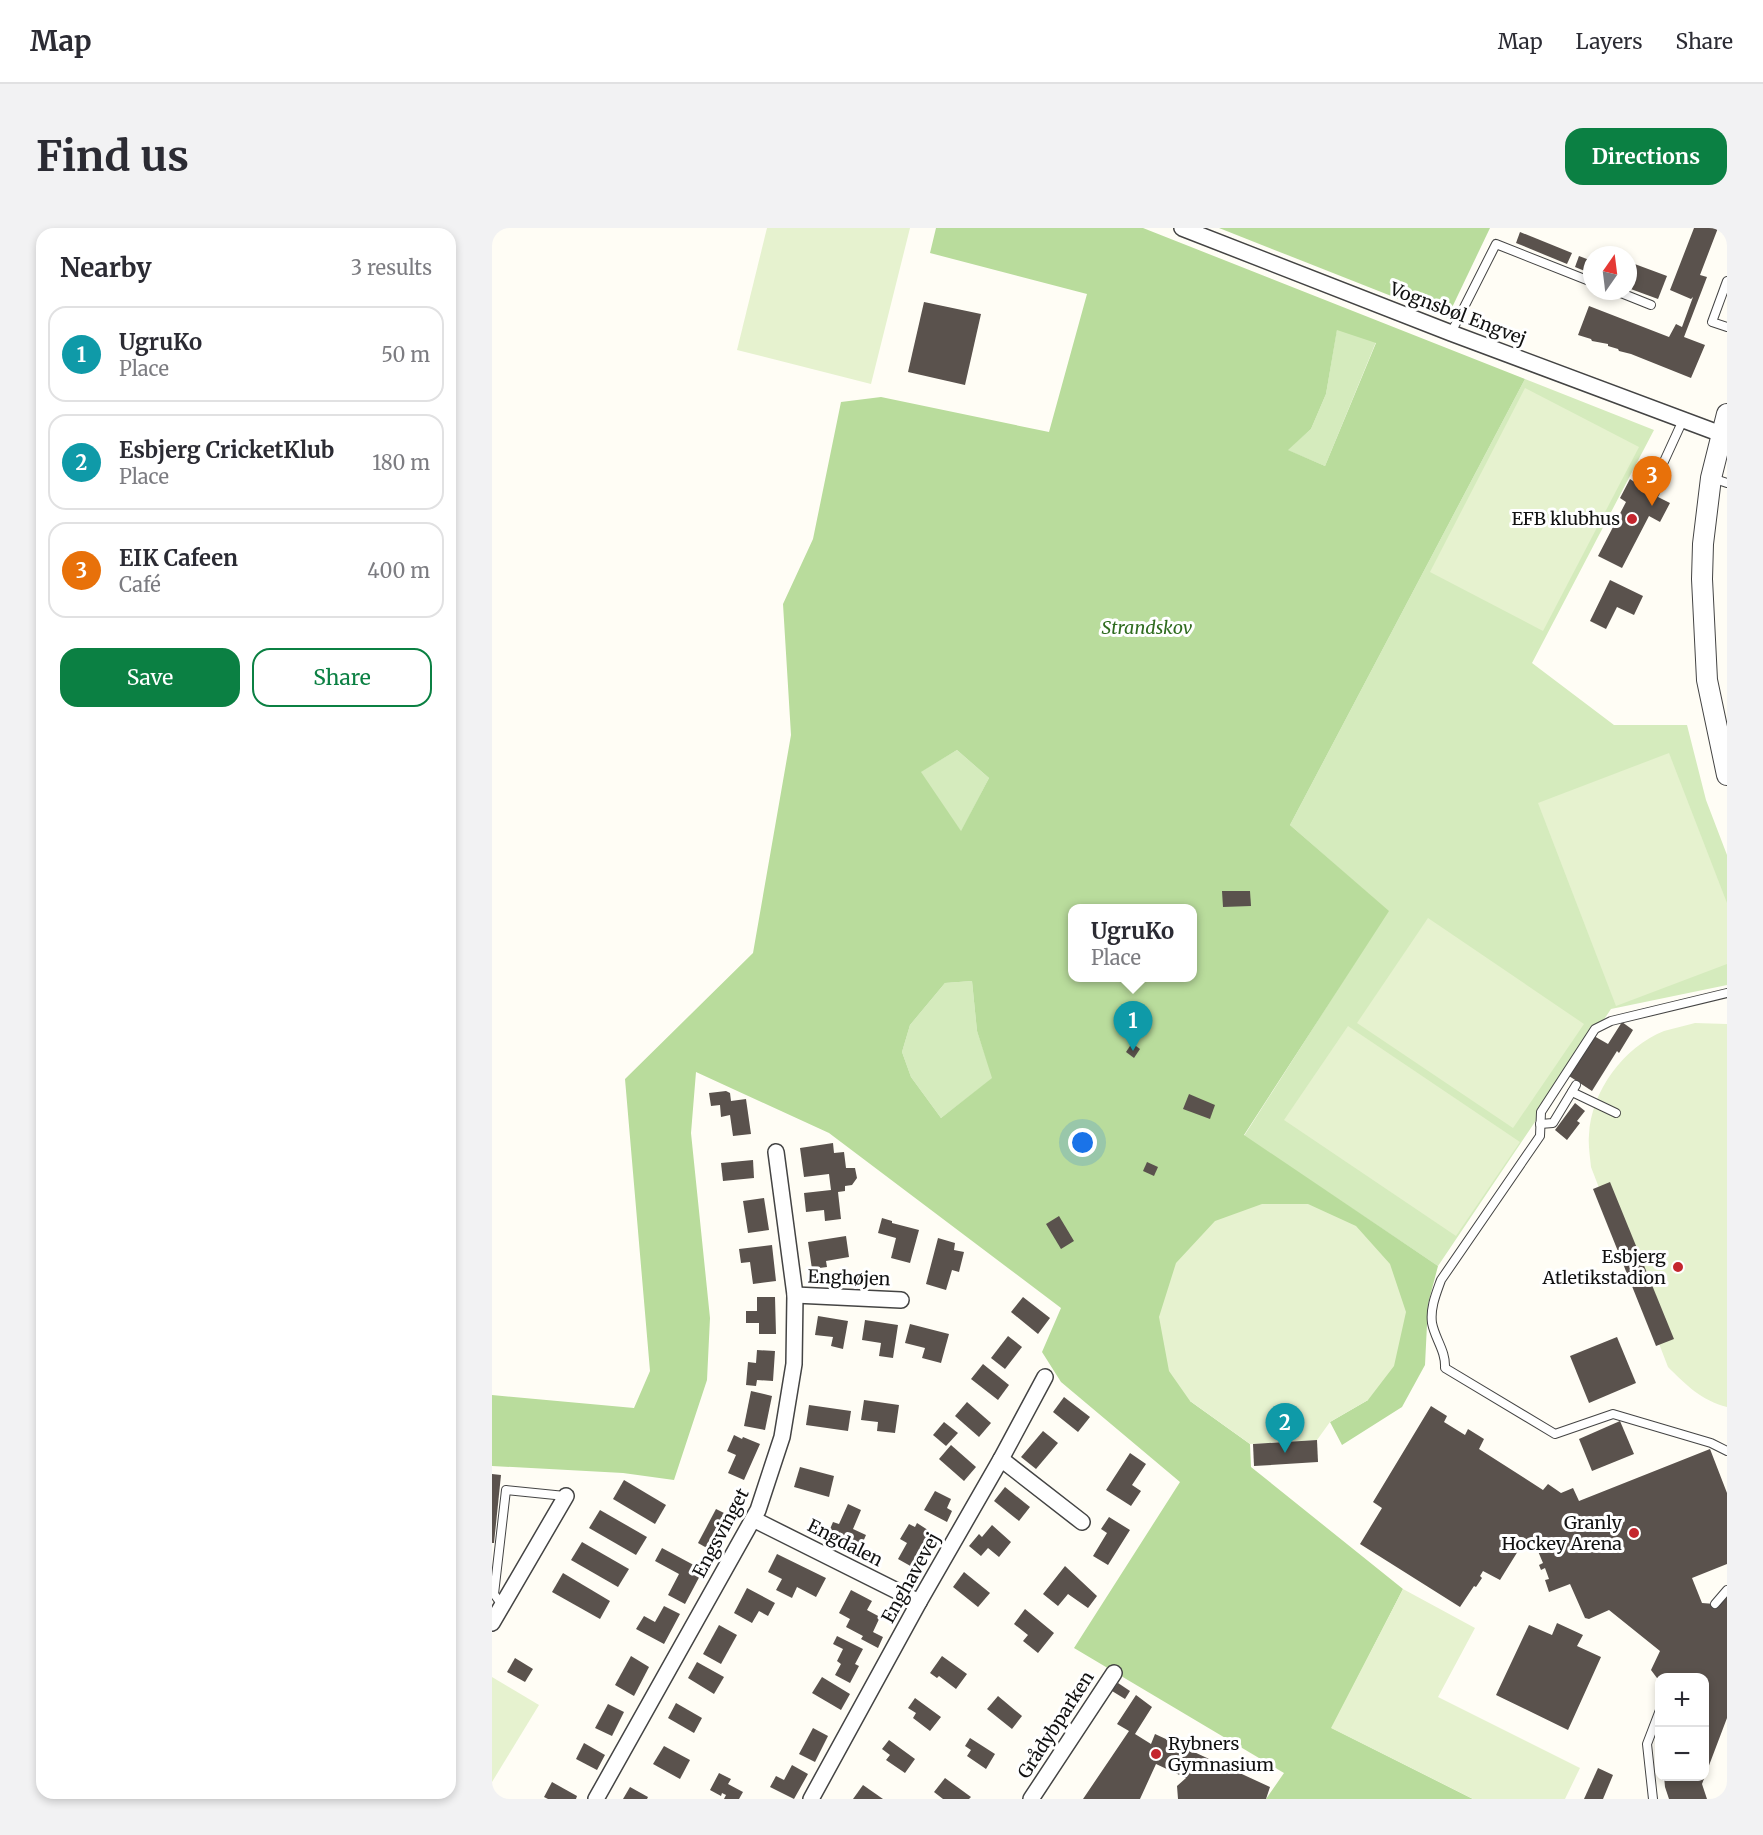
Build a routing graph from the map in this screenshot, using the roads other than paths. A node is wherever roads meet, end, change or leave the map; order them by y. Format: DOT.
graph roads {
  1 [pos="1182,228"];
  2 [pos="1583,278"];
  3 [pos="1727,281"];
  4 [pos="1637,299"];
  5 [pos="1651,305"];
  6 [pos="1727,327"];
  7 [pos="1451,333"];
  8 [pos="1727,414"];
  9 [pos="1683,420"];
  10 [pos="1722,434"];
  11 [pos="1661,468"];
  12 [pos="1719,481"];
  13 [pos="1727,775"];
  14 [pos="1727,993"];
  15 [pos="1616,1113"];
  16 [pos="1540,1124"];
  17 [pos="776,1152"];
  18 [pos="795,1295"];
  19 [pos="901,1300"];
  20 [pos="1045,1377"];
  21 [pos="1727,1451"];
  22 [pos="1001,1459"];
  23 [pos="566,1496"];
  24 [pos="753,1519"];
  25 [pos="1082,1522"];
  26 [pos="1727,1590"];
  27 [pos="496,1598"];
  28 [pos="919,1602"];
  29 [pos="1715,1604"];
  30 [pos="492,1623"];
  31 [pos="1114,1673"];
  32 [pos="1655,1721"];
  33 [pos="596,1799"];
  34 [pos="811,1799"];
  35 [pos="1031,1799"];
  36 [pos="1653,1799"];
  1 -- 7 [label="street, Vognsbøl Engvej"];
  2 -- 7 [label="lane"];
  3 -- 6 [label="lane"];
  4 -- 5 [label="lane"];
  7 -- 9 [label="street, Vognsbøl Engvej"];
  8 -- 10 [label="street"];
  9 -- 10 [label="street, Vognsbøl Engvej"];
  9 -- 11 [label="lane"];
  10 -- 12 [label="street"];
  12 -- 13 [label="street"];
  14 -- 16 [label="lane"];
  15 -- 16 [label="lane"];
  16 -- 21 [label="lane"];
  17 -- 18 [label="street, Engsvinget"];
  18 -- 19 [label="street, Enghøjen"];
  18 -- 24 [label="street, Engsvinget"];
  20 -- 22 [label="street, Enghavevej"];
  22 -- 25 [label="street"];
  22 -- 28 [label="street, Enghavevej"];
  23 -- 27 [label="street"];
  23 -- 27 [label="lane"];
  24 -- 28 [label="street, Engdalen"];
  24 -- 33 [label="street, Engsvinget"];
  26 -- 29 [label="lane"];
  27 -- 30 [label="street"];
  28 -- 34 [label="street, Enghavevej"];
  31 -- 35 [label="street, Grådybparken"];
  32 -- 36 [label="lane"];
}
